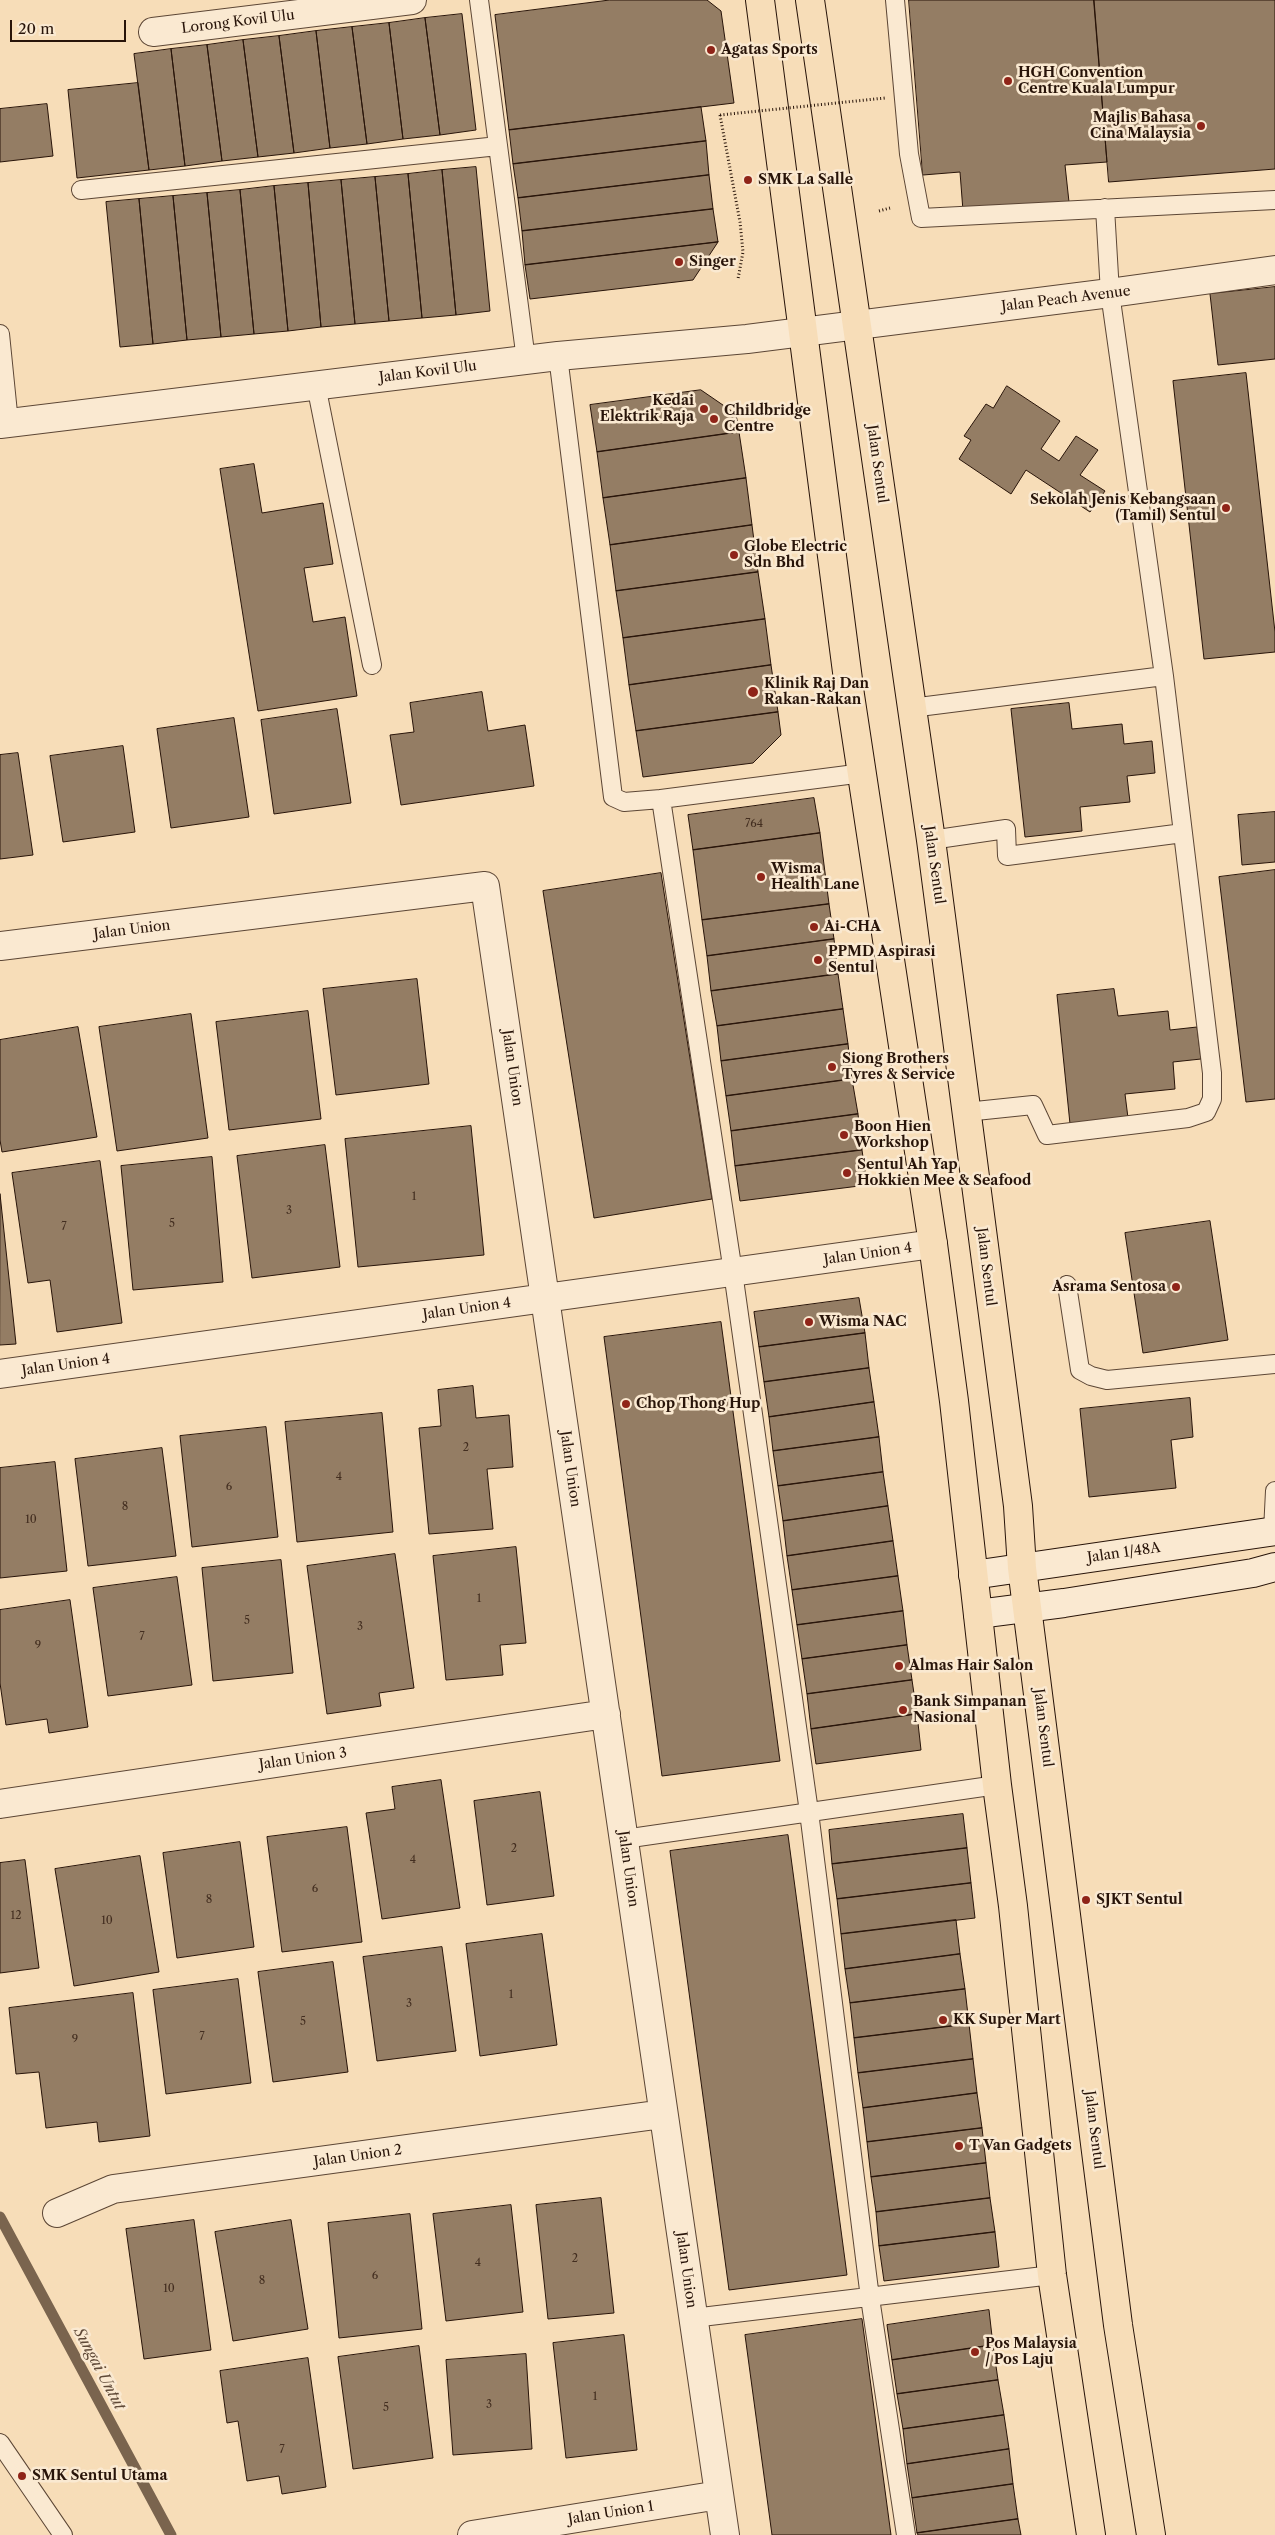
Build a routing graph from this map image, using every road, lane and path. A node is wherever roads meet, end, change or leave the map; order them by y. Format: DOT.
graph roads {
  1 [pos="412,0"];
  2 [pos="479,0"];
  3 [pos="760,0"];
  4 [pos="810,0"];
  5 [pos="895,0"];
  6 [pos="153,32"];
  7 [pos="884,98"];
  8 [pos="498,146"];
  9 [pos="81,190"];
  10 [pos="1275,200"];
  11 [pos="1105,208"];
  12 [pos="1275,270"];
  13 [pos="738,279"];
  14 [pos="1110,293"];
  15 [pos="858,325"];
  16 [pos="802,332"];
  17 [pos="0,334"];
  18 [pos="558,356"];
  19 [pos="526,360"];
  20 [pos="316,385"];
  21 [pos="4,423"];
  22 [pos="372,665"];
  23 [pos="1164,676"];
  24 [pos="911,708"];
  25 [pos="863,773"];
  26 [pos="661,799"];
  27 [pos="1182,833"];
  28 [pos="931,840"];
  29 [pos="0,946"];
  30 [pos="966,1112"];
  31 [pos="934,1244"];
  32 [pos="733,1272"];
  33 [pos="1067,1285"];
  34 [pos="545,1298"];
  35 [pos="1275,1364"];
  36 [pos="0,1374"];
  37 [pos="1275,1491"];
  38 [pos="1274,1530"];
  39 [pos="1275,1567"];
  40 [pos="1022,1568"];
  41 [pos="973,1575"];
  42 [pos="1028,1608"];
  43 [pos="978,1614"];
  44 [pos="606,1714"];
  45 [pos="996,1785"];
  46 [pos="0,1804"];
  47 [pos="809,1812"];
  48 [pos="624,1839"];
  49 [pos="663,2114"];
  50 [pos="57,2213"];
  51 [pos="1052,2275"];
  52 [pos="870,2298"];
  53 [pos="693,2318"];
  54 [pos="0,2443"];
  55 [pos="719,2495"];
  56 [pos="63,2535"];
  57 [pos="472,2535"];
  58 [pos="725,2535"];
  59 [pos="906,2535"];
  60 [pos="1091,2535"];
  61 [pos="1151,2535"];
  1 -- 6 [label="street, Lorong Kovil Ulu"];
  2 -- 8 [label="lane"];
  3 -- 16 [label="main road"];
  4 -- 15 [label="main road, Jalan Sentul"];
  5 -- 11 [label="lane"];
  7 -- 13 [label="path, bridge"];
  8 -- 9 [label="lane"];
  8 -- 19 [label="lane"];
  10 -- 11 [label="lane"];
  11 -- 14 [label="lane"];
  12 -- 14 [label="street, Jalan Peach Avenue"];
  14 -- 15 [label="street, Jalan Peach Avenue"];
  14 -- 23 [label="lane"];
  15 -- 16 [label="street, Jalan Kovil Ulu"];
  15 -- 24 [label="main road, Jalan Sentul"];
  16 -- 18 [label="street, Jalan Kovil Ulu"];
  16 -- 25 [label="main road"];
  17 -- 21 [label="lane"];
  18 -- 19 [label="street, Jalan Kovil Ulu"];
  18 -- 26 [label="lane"];
  19 -- 20 [label="street, Jalan Kovil Ulu"];
  20 -- 21 [label="street, Jalan Kovil Ulu"];
  20 -- 22 [label="lane"];
  23 -- 24 [label="lane"];
  23 -- 27 [label="lane"];
  24 -- 28 [label="main road, Jalan Sentul"];
  25 -- 26 [label="lane"];
  25 -- 31 [label="main road"];
  26 -- 32 [label="lane"];
  27 -- 28 [label="lane"];
  27 -- 30 [label="lane"];
  28 -- 30 [label="main road, Jalan Sentul"];
  29 -- 34 [label="street, Jalan Union"];
  30 -- 40 [label="main road, Jalan Sentul"];
  31 -- 32 [label="street, Jalan Union 4"];
  31 -- 41 [label="main road"];
  32 -- 34 [label="street, Jalan Union 4"];
  32 -- 47 [label="lane"];
  33 -- 35 [label="lane"];
  34 -- 36 [label="street, Jalan Union 4"];
  34 -- 44 [label="street, Jalan Union"];
  37 -- 38 [label="lane"];
  38 -- 40 [label="street, Jalan 1/48A"];
  39 -- 42 [label="street"];
  40 -- 41 [label="street, Jalan 1/48A"];
  40 -- 42 [label="main road, Jalan Sentul"];
  41 -- 43 [label="main road"];
  42 -- 43 [label="street"];
  42 -- 61 [label="main road, Jalan Sentul"];
  43 -- 45 [label="main road"];
  44 -- 46 [label="street, Jalan Union 3"];
  44 -- 48 [label="street, Jalan Union"];
  45 -- 47 [label="lane"];
  45 -- 51 [label="main road"];
  47 -- 48 [label="lane"];
  47 -- 52 [label="lane"];
  48 -- 49 [label="street, Jalan Union"];
  49 -- 50 [label="street, Jalan Union 2"];
  49 -- 53 [label="street, Jalan Union"];
  51 -- 52 [label="lane"];
  51 -- 60 [label="main road"];
  52 -- 53 [label="lane"];
  52 -- 59 [label="lane"];
  53 -- 55 [label="street, Jalan Union"];
  54 -- 56 [label="lane"];
  55 -- 57 [label="street, Jalan Union 1"];
  55 -- 58 [label="street, Jalan Union"];
}
